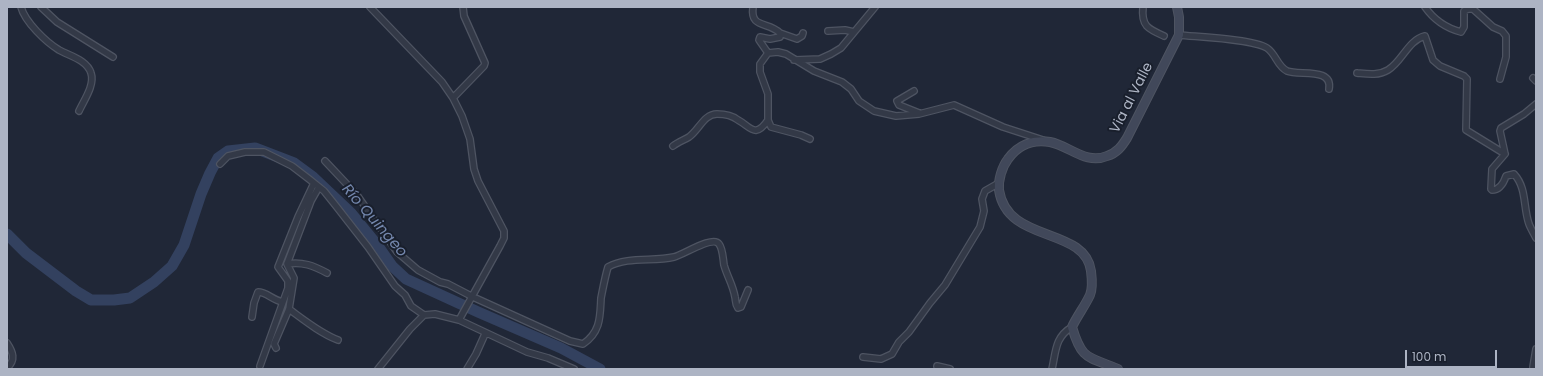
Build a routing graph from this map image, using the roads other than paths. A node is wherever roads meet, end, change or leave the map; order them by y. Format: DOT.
graph roads {
  1 [pos="21,7"];
  2 [pos="40,7"];
  3 [pos="370,7"];
  4 [pos="464,7"];
  5 [pos="752,7"];
  6 [pos="875,7"];
  7 [pos="1143,7"];
  8 [pos="1177,7"];
  9 [pos="1425,7"];
  10 [pos="828,31"];
  11 [pos="780,32"];
  12 [pos="854,32"];
  13 [pos="803,33"];
  14 [pos="1179,35"];
  15 [pos="1164,36"];
  16 [pos="768,53"];
  17 [pos="113,57"];
  18 [pos="794,60"];
  19 [pos="1357,73"];
  20 [pos="1500,79"];
  21 [pos="1329,89"];
  22 [pos="914,92"];
  23 [pos="453,98"];
  24 [pos="1536,104"];
  25 [pos="80,111"];
  26 [pos="919,114"];
  27 [pos="768,120"];
  28 [pos="810,139"];
  29 [pos="1051,142"];
  30 [pos="673,146"];
  31 [pos="1505,154"];
  32 [pos="325,161"];
  33 [pos="220,164"];
  34 [pos="999,183"];
  35 [pos="317,185"];
  36 [pos="1536,238"];
  37 [pos="287,264"];
  38 [pos="327,273"];
  39 [pos="748,290"];
  40 [pos="472,299"];
  41 [pos="283,302"];
  42 [pos="289,309"];
  43 [pos="424,316"];
  44 [pos="252,317"];
  45 [pos="461,318"];
  46 [pos="1072,327"];
  47 [pos="485,334"];
  48 [pos="338,340"];
  49 [pos="7,343"];
  50 [pos="276,348"];
  51 [pos="1536,349"];
  52 [pos="863,357"];
  53 [pos="260,366"];
  54 [pos="937,366"];
  55 [pos="1533,367"];
  56 [pos="7,368"];
  57 [pos="378,369"];
  58 [pos="467,369"];
  59 [pos="574,369"];
  60 [pos="950,369"];
  61 [pos="1052,369"];
  62 [pos="1118,369"];
  1 -- 25 [label="street"];
  2 -- 17 [label="street"];
  3 -- 23 [label="street"];
  4 -- 23 [label="street"];
  5 -- 11 [label="street"];
  6 -- 12 [label="street"];
  7 -- 15 [label="street"];
  8 -- 14 [label="main road, Via al Valle"];
  9 -- 20 [label="street"];
  10 -- 12 [label="street"];
  11 -- 13 [label="street"];
  11 -- 16 [label="street"];
  12 -- 18 [label="street"];
  14 -- 21 [label="street"];
  14 -- 29 [label="main road, Via al Valle"];
  16 -- 18 [label="street"];
  16 -- 27 [label="street"];
  18 -- 26 [label="street"];
  19 -- 31 [label="street"];
  22 -- 26 [label="street"];
  23 -- 40 [label="street"];
  24 -- 31 [label="street"];
  26 -- 29 [label="street"];
  27 -- 28 [label="street"];
  27 -- 30 [label="street"];
  29 -- 34 [label="main road, Via al Valle"];
  31 -- 36 [label="street"];
  32 -- 40 [label="street"];
  33 -- 35 [label="street"];
  34 -- 46 [label="main road, Via al Valle"];
  34 -- 52 [label="street"];
  35 -- 37 [label="street"];
  35 -- 41 [label="street"];
  35 -- 43 [label="street"];
  37 -- 38 [label="street"];
  37 -- 42 [label="street"];
  39 -- 40 [label="street"];
  40 -- 45 [label="street"];
  41 -- 44 [label="street"];
  41 -- 53 [label="street"];
  42 -- 48 [label="street"];
  42 -- 50 [label="street"];
  43 -- 45 [label="street"];
  43 -- 57 [label="street"];
  45 -- 47 [label="street"];
  46 -- 61 [label="street"];
  46 -- 62 [label="main road"];
  47 -- 58 [label="street"];
  47 -- 59 [label="street"];
  49 -- 56 [label="street"];
  51 -- 55 [label="street"];
  54 -- 60 [label="street"];
}
